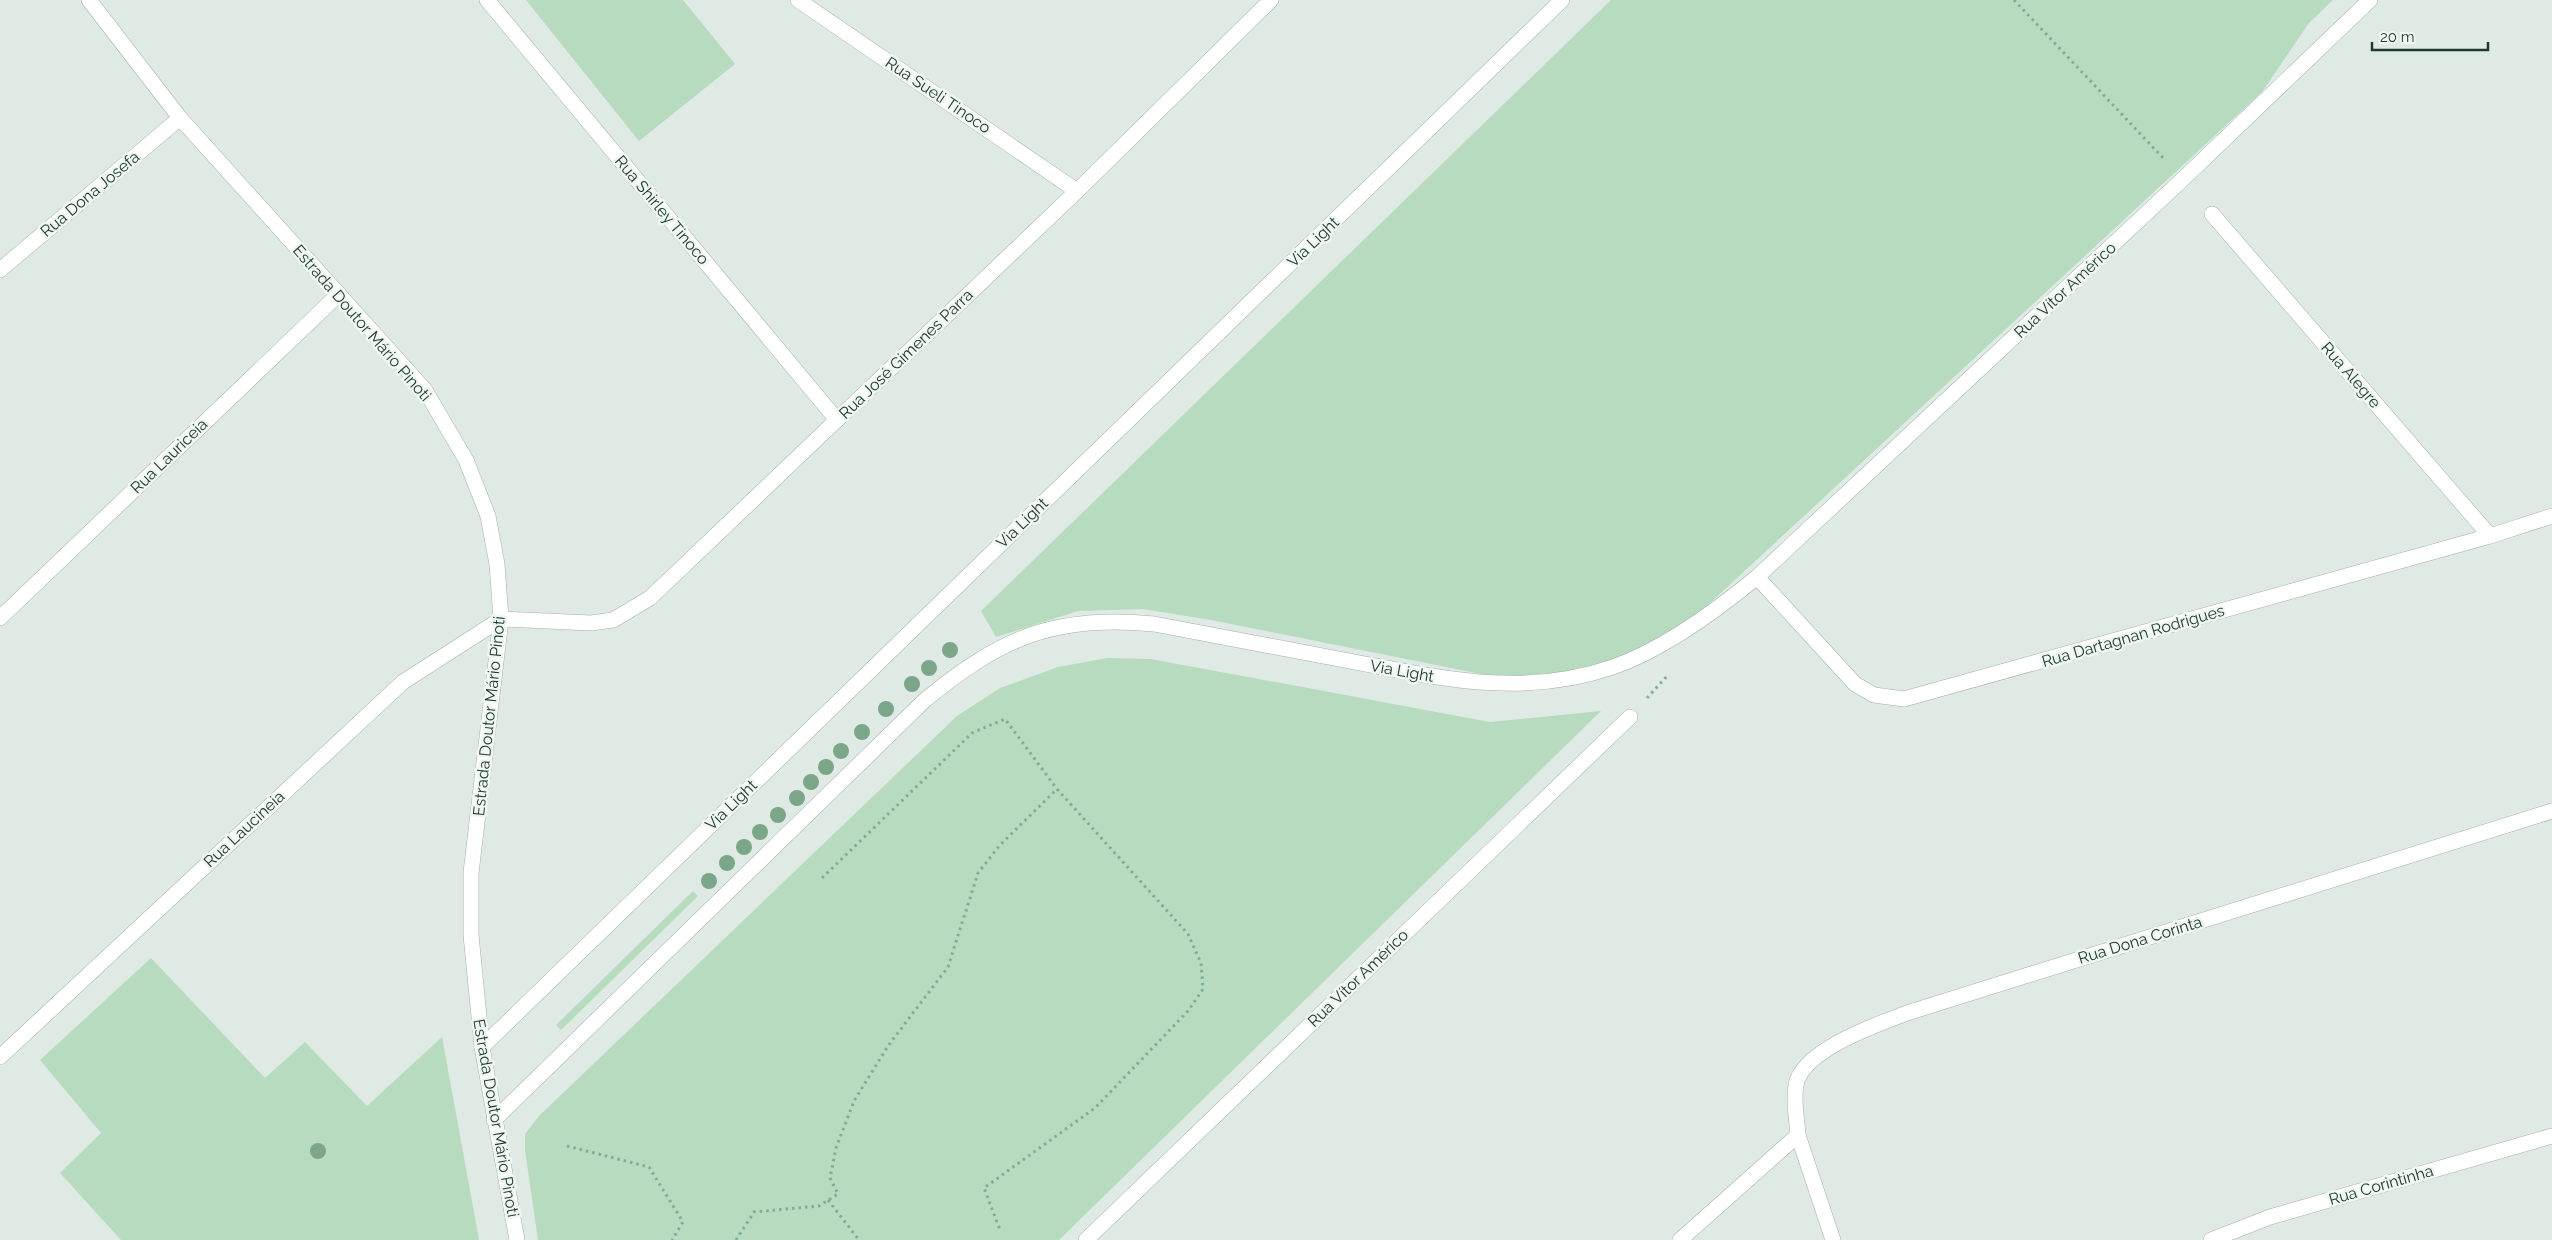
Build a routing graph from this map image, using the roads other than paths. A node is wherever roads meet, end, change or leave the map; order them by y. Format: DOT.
graph roads {
  1 [pos="90,0"];
  2 [pos="487,0"];
  3 [pos="798,0"];
  4 [pos="1271,0"];
  5 [pos="1562,0"];
  6 [pos="2370,0"];
  7 [pos="180,118"];
  8 [pos="1077,191"];
  9 [pos="2212,214"];
  10 [pos="0,270"];
  11 [pos="339,294"];
  12 [pos="838,420"];
  13 [pos="2552,516"];
  14 [pos="2490,536"];
  15 [pos="1757,577"];
  16 [pos="0,618"];
  17 [pos="501,619"];
  18 [pos="1630,716"];
  19 [pos="2552,811"];
  20 [pos="482,1047"];
  21 [pos="0,1057"];
  22 [pos="494,1120"];
  23 [pos="1798,1135"];
  24 [pos="2552,1136"];
  25 [pos="517,1240"];
  26 [pos="1086,1240"];
  27 [pos="1680,1240"];
  28 [pos="1833,1240"];
  29 [pos="2211,1240"];
  1 -- 7 [label="street, Estrada Doutor Mário Pinoti"];
  2 -- 12 [label="street, Rua Shirley Tinoco"];
  3 -- 8 [label="street, Rua Sueli Tinoco"];
  4 -- 8 [label="street, Rua José Gimenes Parra"];
  5 -- 20 [label="street, Via Light"];
  6 -- 15 [label="street, Rua Vítor Américo"];
  7 -- 10 [label="street, Rua Dona Josefa"];
  7 -- 11 [label="street, Estrada Doutor Mário Pinoti"];
  8 -- 12 [label="street, Rua José Gimenes Parra"];
  9 -- 14 [label="street, Rua Alegre"];
  11 -- 16 [label="street, Rua Lauriceia"];
  11 -- 17 [label="street, Estrada Doutor Mário Pinoti"];
  12 -- 17 [label="street, Rua José Gimenes Parra"];
  13 -- 14 [label="street, Rua Dartagnan Rodrigues"];
  14 -- 15 [label="street, Rua Dartagnan Rodrigues"];
  15 -- 22 [label="street, Via Light"];
  17 -- 20 [label="street, Estrada Doutor Mário Pinoti"];
  17 -- 21 [label="street, Rua Laucineia"];
  18 -- 26 [label="street, Rua Vítor Américo"];
  19 -- 23 [label="street, Rua Dona Corinta"];
  20 -- 22 [label="street, Estrada Doutor Mário Pinoti"];
  22 -- 25 [label="street, Estrada Doutor Mário Pinoti"];
  23 -- 27 [label="street"];
  23 -- 28 [label="street, Rua Dona Corinta"];
  24 -- 29 [label="street, Rua Corintinha"];
}
